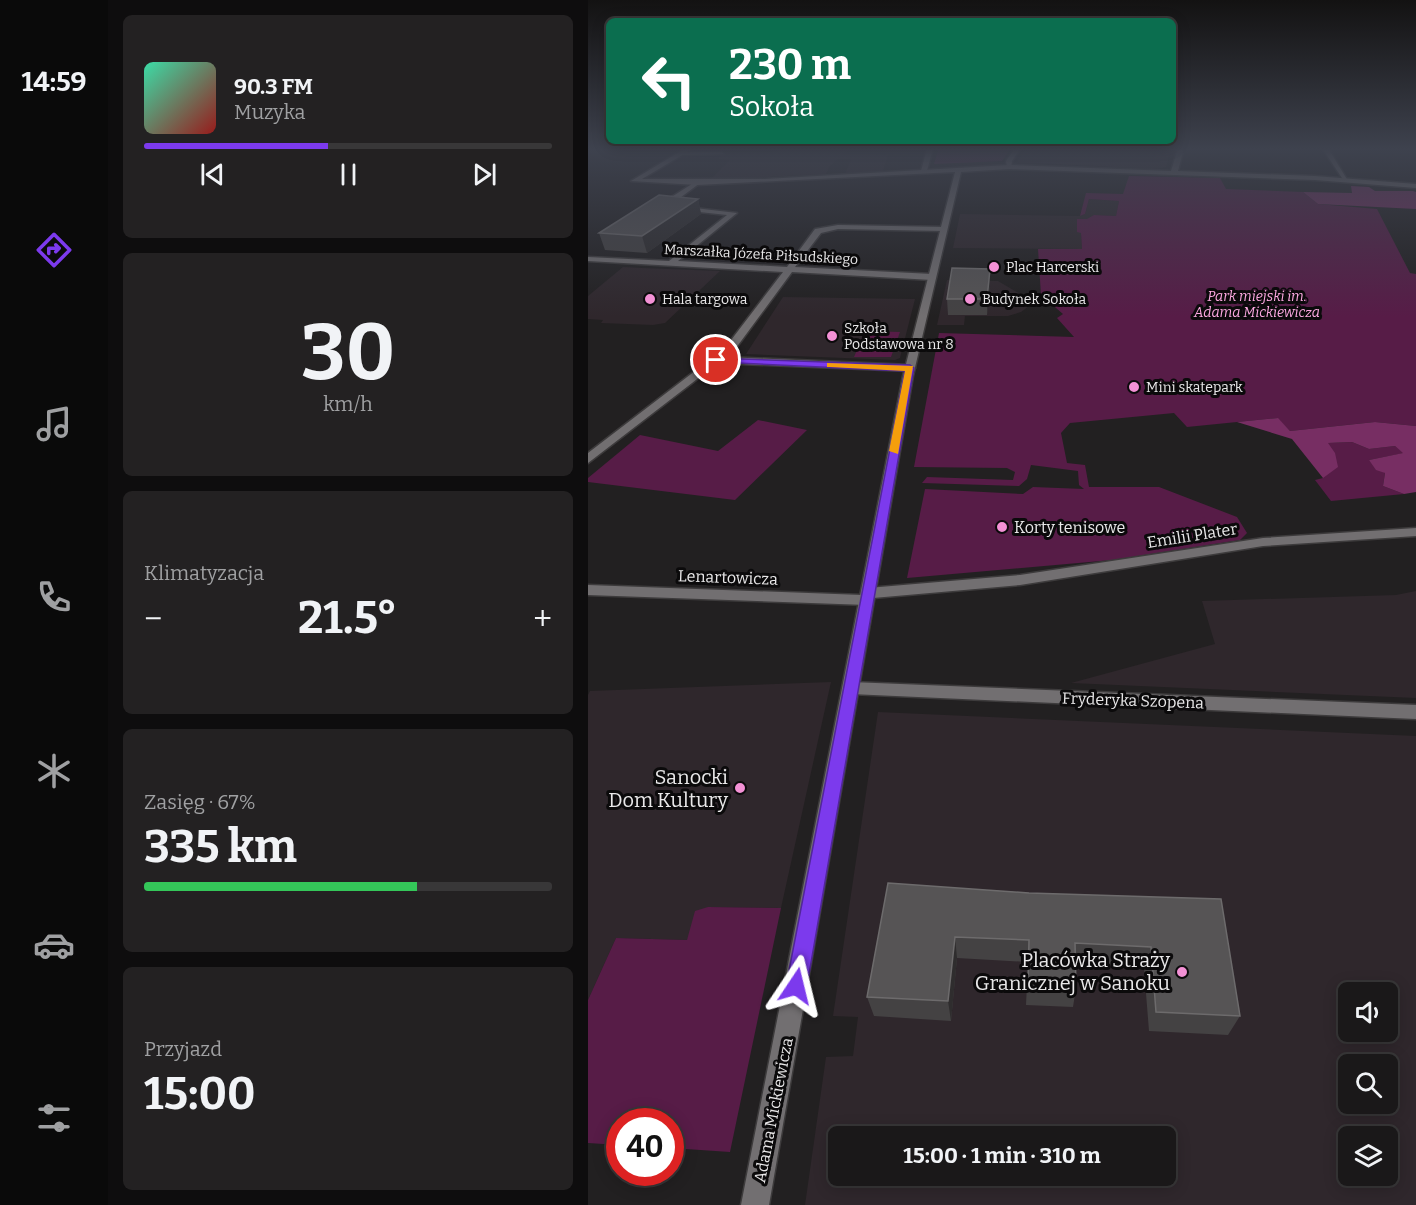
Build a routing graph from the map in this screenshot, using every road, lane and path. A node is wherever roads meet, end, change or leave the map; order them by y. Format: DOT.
graph roads {
  1 [pos="666,204"];
  2 [pos="950,204"];
  3 [pos="663,206"];
  4 [pos="654,212"];
  5 [pos="943,230"];
  6 [pos="588,259"];
  7 [pos="671,263"];
  8 [pos="788,269"];
  9 [pos="932,277"];
  10 [pos="716,360"];
  11 [pos="910,368"];
  12 [pos="588,459"];
  13 [pos="1416,532"];
  14 [pos="588,590"];
  15 [pos="867,597"];
  16 [pos="851,688"];
  17 [pos="1416,712"];
  18 [pos="755,1205"];
  1 -- 3 [label="street"];
  2 -- 5 [label="street, Adama Mickiewicza"];
  3 -- 4 [label="street"];
  3 -- 7 [label="street"];
  5 -- 8 [label="street"];
  5 -- 9 [label="street, Adama Mickiewicza"];
  6 -- 7 [label="street, Marszałka Józefa Piłsudskiego"];
  7 -- 8 [label="street, Marszałka Józefa Piłsudskiego"];
  8 -- 9 [label="street, Marszałka Józefa Piłsudskiego"];
  8 -- 10 [label="street"];
  9 -- 11 [label="street, Adama Mickiewicza"];
  10 -- 11 [label="street"];
  10 -- 12 [label="street"];
  11 -- 15 [label="street, Adama Mickiewicza"];
  13 -- 15 [label="street, Emilii Plater"];
  14 -- 15 [label="street, Lenartowicza"];
  15 -- 16 [label="street, Adama Mickiewicza"];
  16 -- 17 [label="street, Fryderyka Szopena"];
  16 -- 18 [label="street, Adama Mickiewicza"];
}
